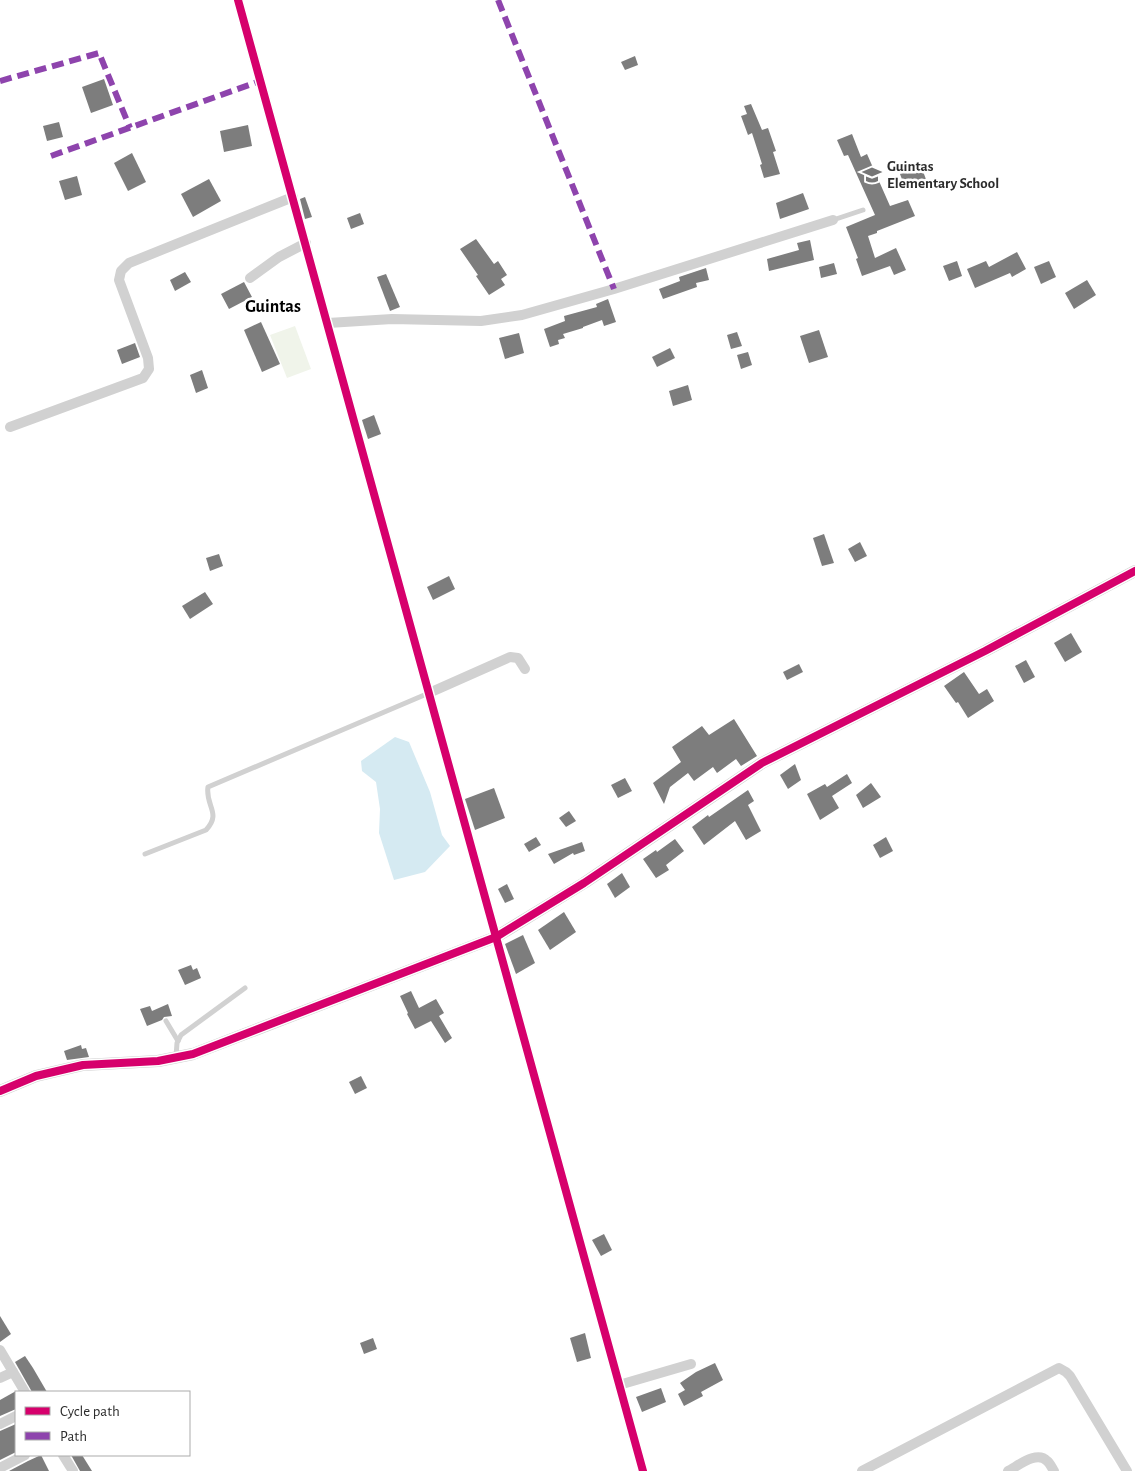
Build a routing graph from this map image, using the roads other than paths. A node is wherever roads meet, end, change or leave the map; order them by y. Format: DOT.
graph roads {
  1 [pos="238,0"];
  2 [pos="293,197"];
  3 [pos="863,210"];
  4 [pos="833,220"];
  5 [pos="306,243"];
  6 [pos="250,278"];
  7 [pos="328,323"];
  8 [pos="10,427"];
  9 [pos="1135,571"];
  10 [pos="525,669"];
  11 [pos="429,693"];
  12 [pos="145,854"];
  13 [pos="496,936"];
  14 [pos="245,988"];
  15 [pos="166,1021"];
  16 [pos="178,1041"];
  17 [pos="176,1058"];
  18 [pos="0,1091"];
  19 [pos="0,1350"];
  20 [pos="691,1364"];
  21 [pos="13,1372"];
  22 [pos="0,1378"];
  23 [pos="619,1385"];
  24 [pos="24,1391"];
  25 [pos="15,1416"];
  26 [pos="0,1424"];
  27 [pos="23,1456"];
  28 [pos="64,1456"];
  29 [pos="0,1468"];
  30 [pos="73,1471"];
  31 [pos="643,1471"];
  32 [pos="862,1471"];
  33 [pos="1008,1471"];
  34 [pos="1054,1471"];
  35 [pos="1126,1471"];
  1 -- 2 [label="street"];
  2 -- 5 [label="street"];
  2 -- 8 [label="street"];
  3 -- 4 [label="lane"];
  4 -- 7 [label="street"];
  5 -- 6 [label="street"];
  5 -- 7 [label="street"];
  7 -- 11 [label="street"];
  9 -- 13 [label="street"];
  10 -- 11 [label="street"];
  11 -- 12 [label="lane"];
  11 -- 13 [label="street"];
  13 -- 17 [label="street"];
  13 -- 23 [label="street"];
  14 -- 16 [label="lane"];
  15 -- 16 [label="lane"];
  16 -- 17 [label="lane"];
  17 -- 18 [label="street"];
  19 -- 21 [label="street"];
  20 -- 23 [label="street"];
  21 -- 22 [label="street"];
  21 -- 24 [label="street"];
  23 -- 31 [label="street"];
  25 -- 26 [label="street"];
  27 -- 29 [label="street"];
  28 -- 30 [label="street"];
  32 -- 35 [label="street"];
  33 -- 34 [label="street"];
}
